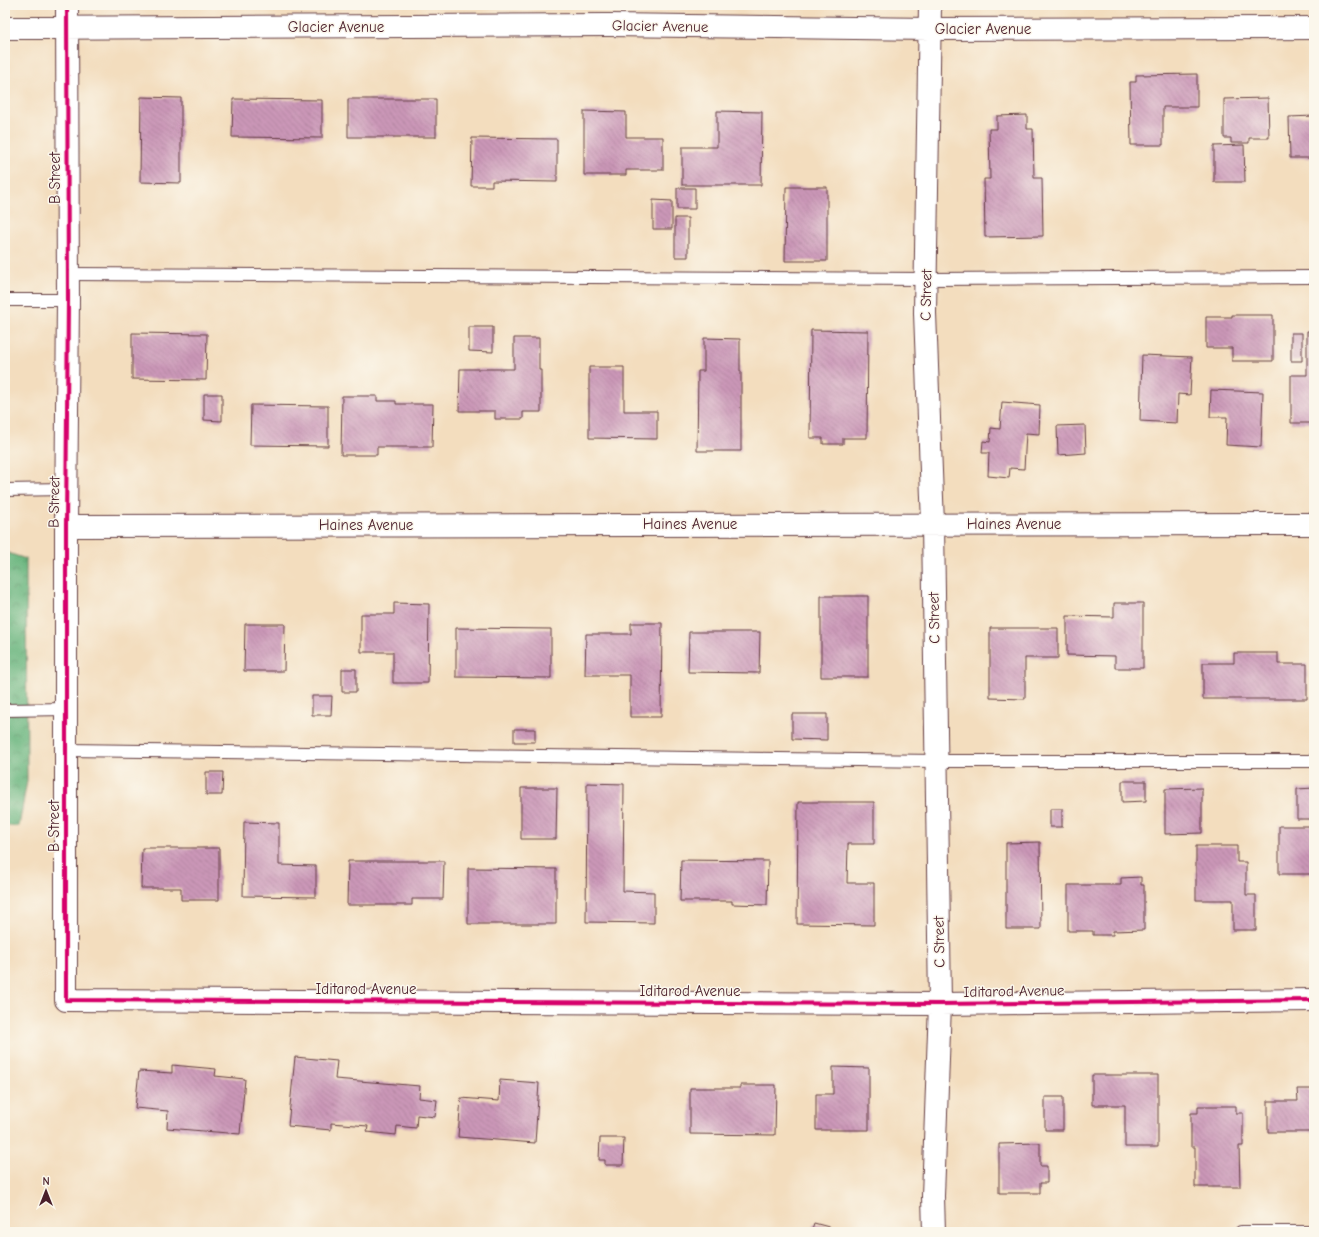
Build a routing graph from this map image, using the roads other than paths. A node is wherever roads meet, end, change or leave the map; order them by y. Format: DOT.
graph roads {
  1 [pos="67,5"];
  2 [pos="930,5"];
  3 [pos="5,28"];
  4 [pos="67,28"];
  5 [pos="1314,28"];
  6 [pos="931,29"];
  7 [pos="68,274"];
  8 [pos="1314,277"];
  9 [pos="926,279"];
  10 [pos="5,300"];
  11 [pos="68,300"];
  12 [pos="66,489"];
  13 [pos="5,490"];
  14 [pos="933,524"];
  15 [pos="1314,524"];
  16 [pos="66,526"];
  17 [pos="5,710"];
  18 [pos="66,710"];
  19 [pos="66,750"];
  20 [pos="937,761"];
  21 [pos="1314,761"];
  22 [pos="66,1000"];
  23 [pos="1314,1000"];
  24 [pos="940,1004"];
  25 [pos="934,1232"];
  26 [pos="1241,1232"];
  27 [pos="1314,1232"];
  1 -- 4 [label="street, B Street"];
  2 -- 6 [label="street, C Street"];
  3 -- 4 [label="street, Glacier Avenue"];
  4 -- 6 [label="street, Glacier Avenue"];
  4 -- 7 [label="street, B Street"];
  5 -- 6 [label="street, Glacier Avenue"];
  6 -- 9 [label="street, C Street"];
  7 -- 9 [label="lane"];
  7 -- 11 [label="street, B Street"];
  8 -- 9 [label="lane"];
  9 -- 14 [label="street, C Street"];
  10 -- 11 [label="lane"];
  11 -- 12 [label="street, B Street"];
  12 -- 13 [label="lane"];
  12 -- 16 [label="street, B Street"];
  14 -- 15 [label="street, Haines Avenue"];
  14 -- 16 [label="street, Haines Avenue"];
  14 -- 20 [label="street, C Street"];
  16 -- 18 [label="street, B Street"];
  17 -- 18 [label="lane"];
  18 -- 19 [label="street, B Street"];
  19 -- 20 [label="lane"];
  19 -- 22 [label="street, B Street"];
  20 -- 21 [label="lane"];
  20 -- 24 [label="street, C Street"];
  22 -- 24 [label="street, Iditarod Avenue"];
  23 -- 24 [label="street, Iditarod Avenue"];
  24 -- 25 [label="street, C Street"];
  26 -- 27 [label="lane"];
}
